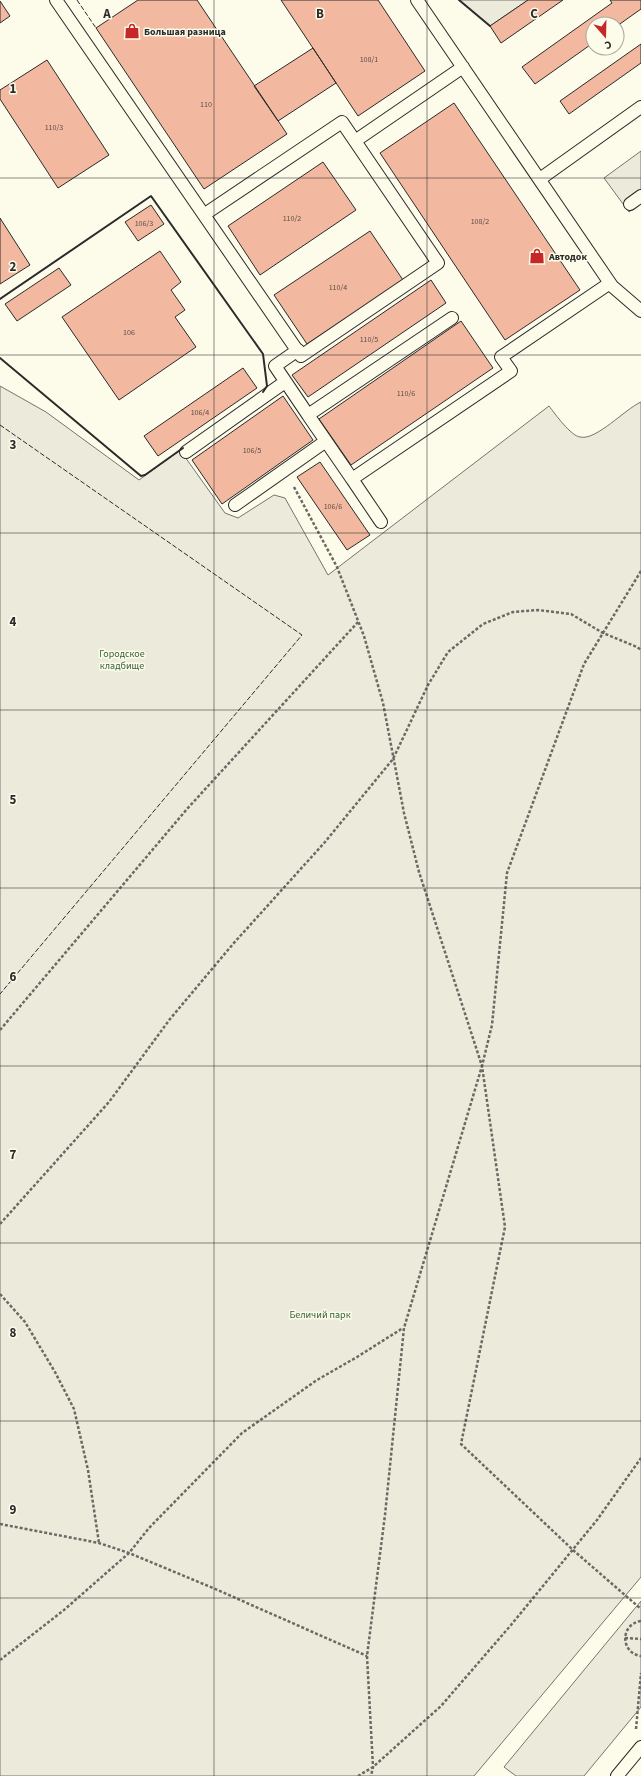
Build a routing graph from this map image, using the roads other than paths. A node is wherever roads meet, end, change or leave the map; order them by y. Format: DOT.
graph roads {
  1 [pos="417,0"];
  2 [pos="59,1"];
  3 [pos="463,67"];
  4 [pos="641,107"];
  5 [pos="355,141"];
  6 [pos="540,179"];
  7 [pos="641,196"];
  8 [pos="630,204"];
  9 [pos="205,214"];
  10 [pos="610,283"];
  11 [pos="641,311"];
  12 [pos="452,318"];
  13 [pos="298,350"];
  14 [pos="286,382"];
  15 [pos="308,415"];
  16 [pos="326,441"];
  17 [pos="186,452"];
  18 [pos="352,479"];
  19 [pos="235,505"];
  20 [pos="381,522"];
  21 [pos="637,1751"];
  22 [pos="617,1776"];
  1 -- 3 [label="lane"];
  2 -- 9 [label="lane"];
  3 -- 5 [label="lane"];
  3 -- 6 [label="lane"];
  4 -- 6 [label="lane"];
  5 -- 9 [label="lane"];
  5 -- 13 [label="lane"];
  6 -- 10 [label="lane"];
  7 -- 8 [label="lane"];
  9 -- 13 [label="lane"];
  10 -- 11 [label="lane"];
  10 -- 18 [label="lane"];
  12 -- 15 [label="lane"];
  13 -- 14 [label="lane"];
  14 -- 15 [label="lane"];
  14 -- 17 [label="lane"];
  15 -- 16 [label="lane"];
  16 -- 18 [label="lane"];
  16 -- 19 [label="lane"];
  18 -- 20 [label="lane"];
  21 -- 22 [label="lane"];
}
